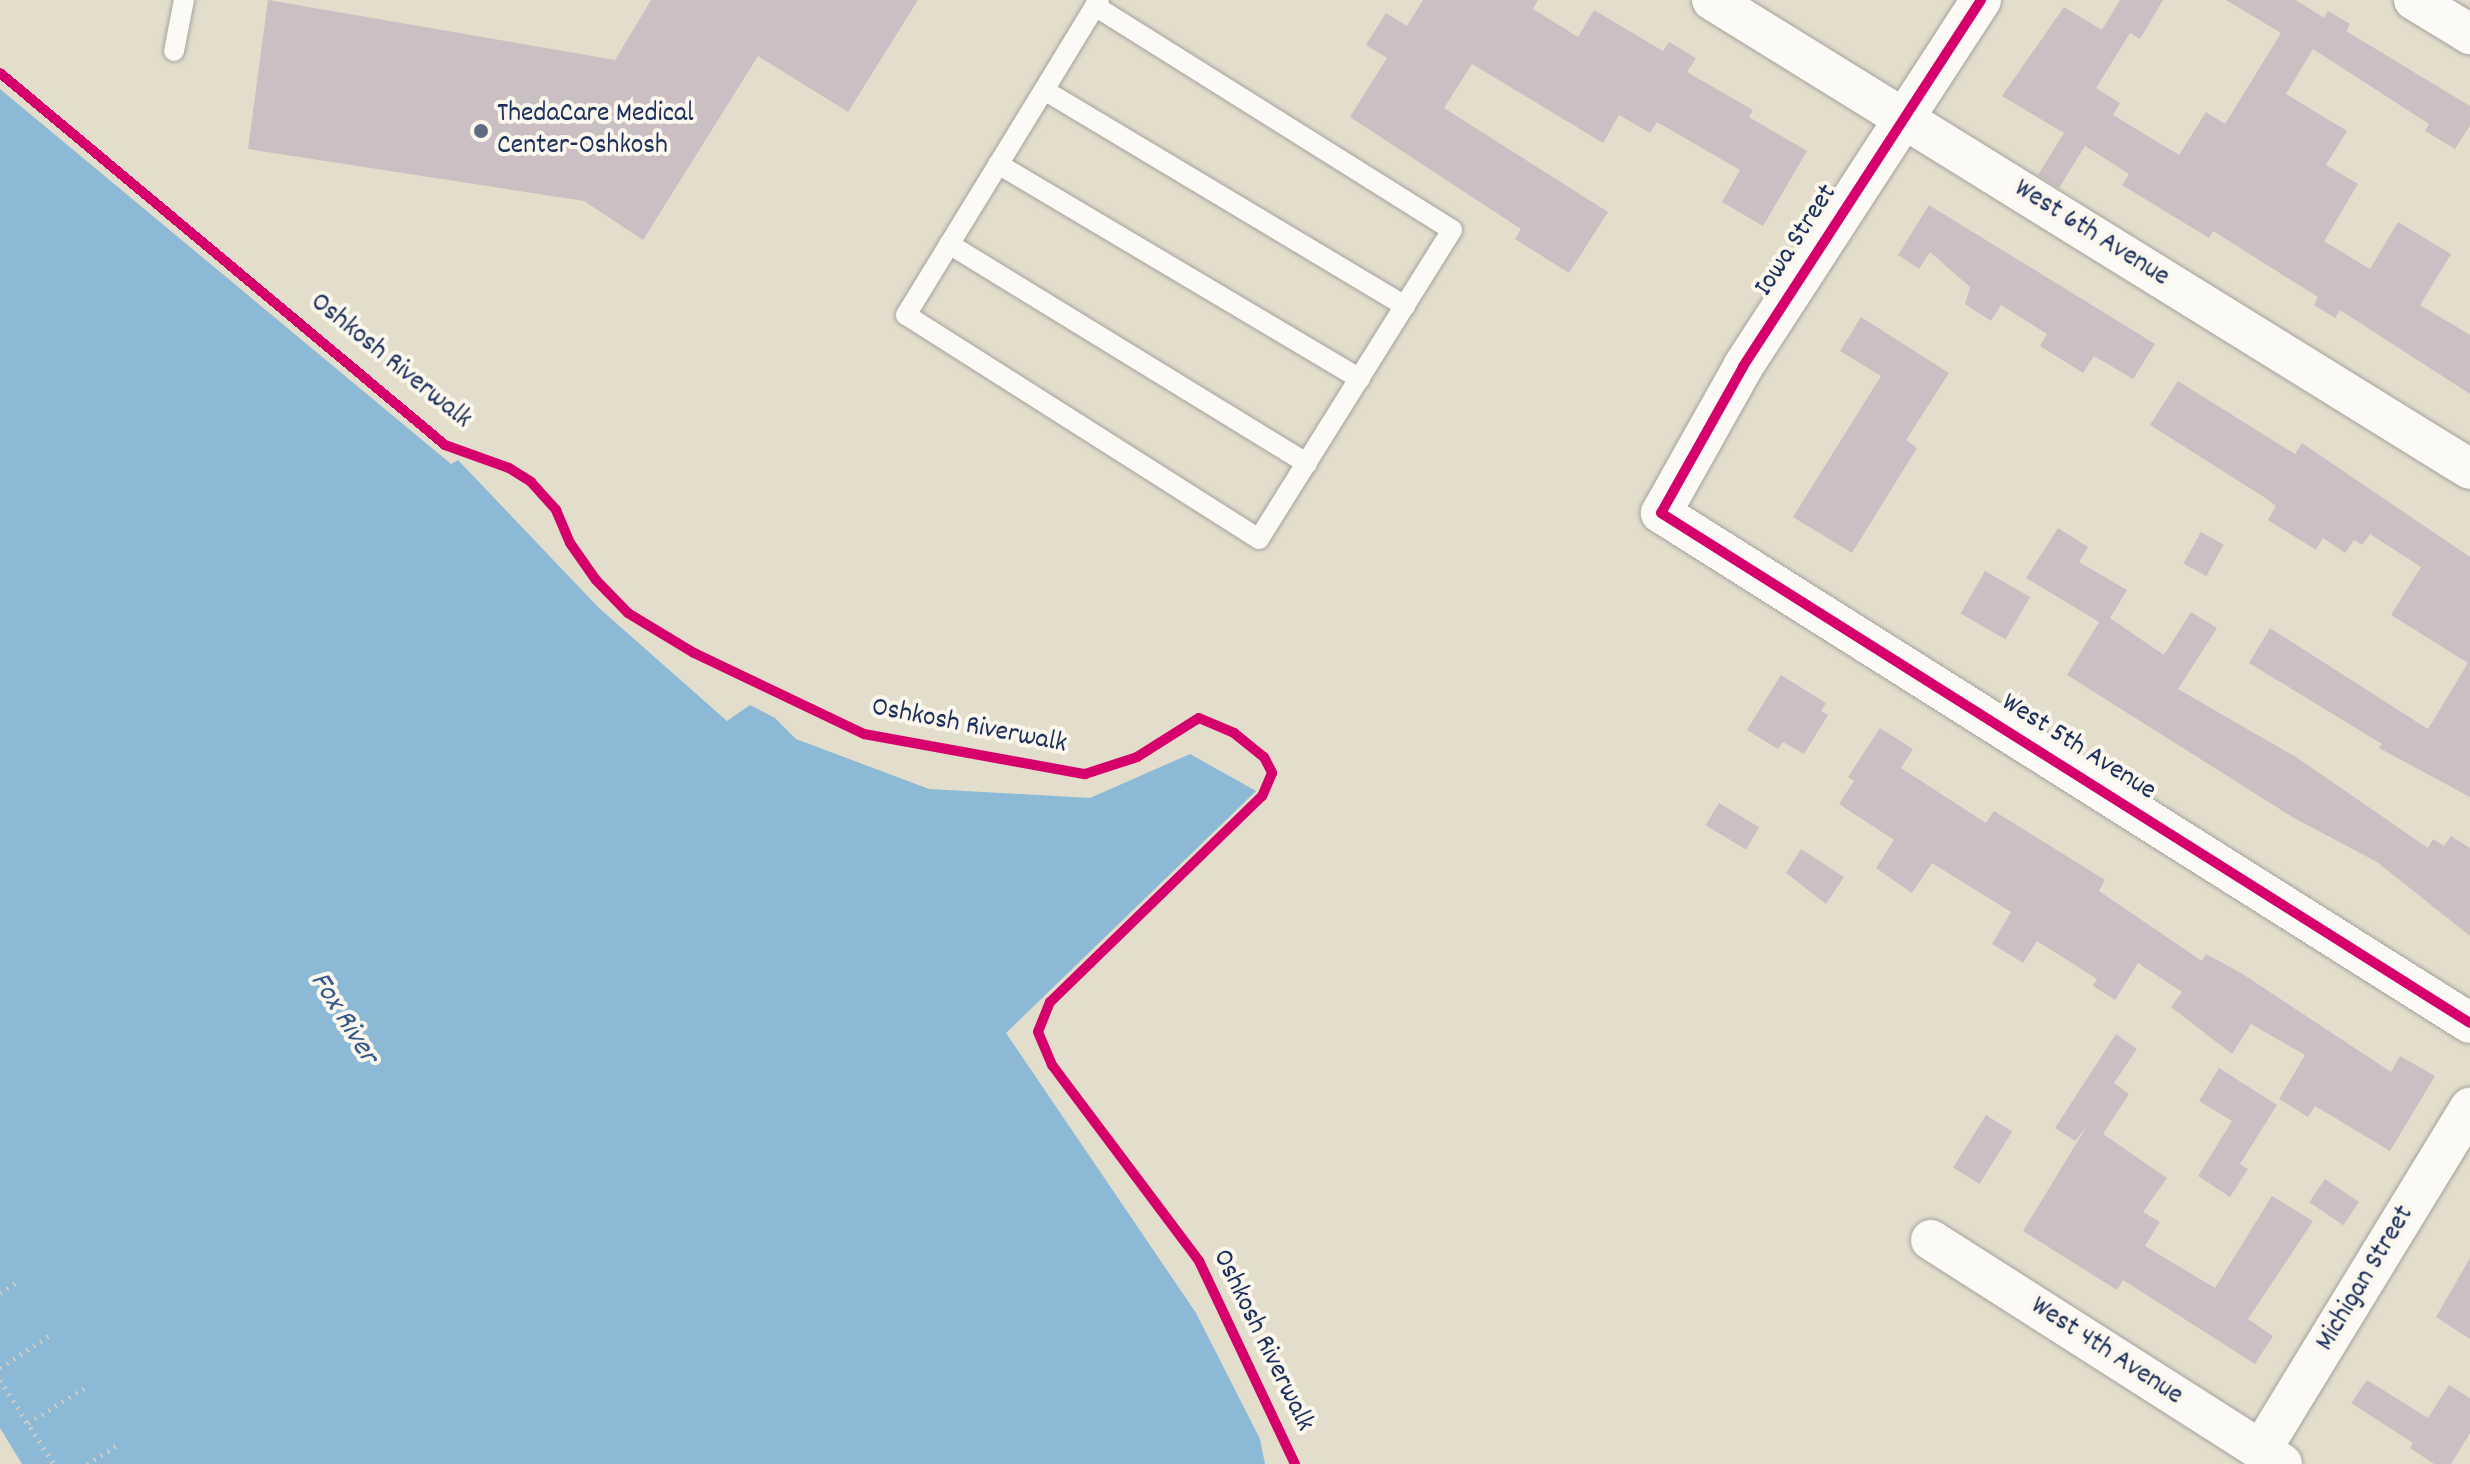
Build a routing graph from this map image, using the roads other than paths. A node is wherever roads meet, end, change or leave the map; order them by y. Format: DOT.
graph roads {
  1 [pos="184,0"];
  2 [pos="1712,0"];
  3 [pos="1981,0"];
  4 [pos="2414,0"];
  5 [pos="1097,3"];
  6 [pos="2470,34"];
  7 [pos="174,51"];
  8 [pos="1044,90"];
  9 [pos="1906,120"];
  10 [pos="998,164"];
  11 [pos="949,244"];
  12 [pos="1405,306"];
  13 [pos="1360,379"];
  14 [pos="1307,463"];
  15 [pos="2470,469"];
  16 [pos="1661,513"];
  17 [pos="2470,1023"];
  18 [pos="2470,1108"];
  19 [pos="1931,1240"];
  20 [pos="2269,1459"];
  1 -- 7 [label="lane"];
  2 -- 9 [label="street, West 6th Avenue"];
  3 -- 9 [label="street, Iowa Street"];
  4 -- 6 [label="street"];
  5 -- 8 [label="lane"];
  5 -- 12 [label="lane"];
  8 -- 10 [label="lane"];
  8 -- 12 [label="lane"];
  9 -- 15 [label="street, West 6th Avenue"];
  9 -- 16 [label="street, Iowa Street"];
  10 -- 11 [label="lane"];
  10 -- 13 [label="lane"];
  11 -- 14 [label="lane"];
  11 -- 14 [label="lane"];
  12 -- 13 [label="lane"];
  13 -- 14 [label="lane"];
  16 -- 17 [label="street, West 5th Avenue"];
  18 -- 20 [label="street, Michigan Street"];
  19 -- 20 [label="street, West 4th Avenue"];
}
